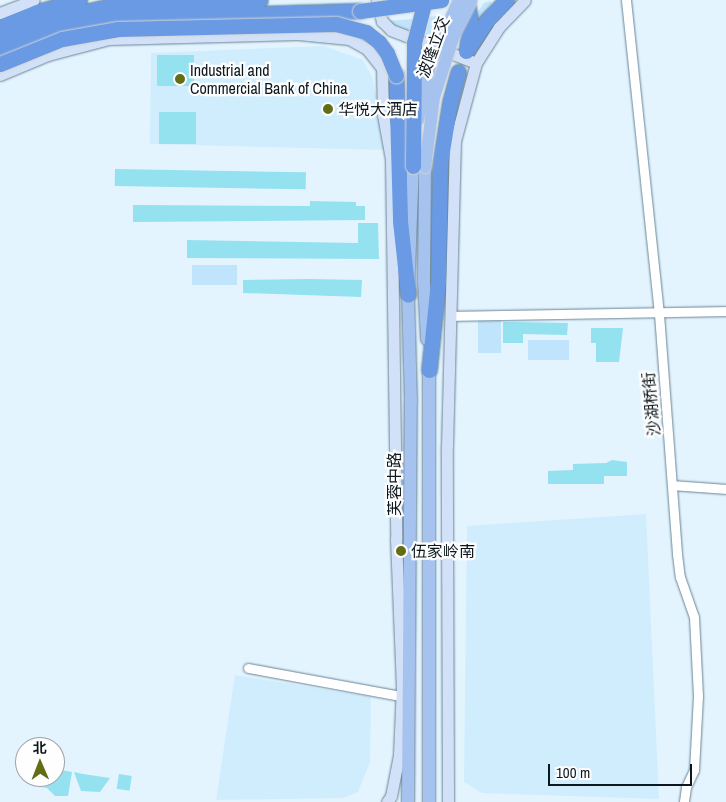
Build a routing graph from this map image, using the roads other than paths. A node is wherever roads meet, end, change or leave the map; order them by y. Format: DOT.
graph roads {
  1 [pos="34,0"];
  2 [pos="99,0"];
  3 [pos="260,0"];
  4 [pos="377,0"];
  5 [pos="425,0"];
  6 [pos="441,0"];
  7 [pos="459,0"];
  8 [pos="467,0"];
  9 [pos="471,0"];
  10 [pos="506,0"];
  11 [pos="525,0"];
  12 [pos="626,0"];
  13 [pos="0,13"];
  14 [pos="77,13"];
  15 [pos="386,26"];
  16 [pos="0,28"];
  17 [pos="118,28"];
  18 [pos="32,31"];
  19 [pos="0,38"];
  20 [pos="367,49"];
  21 [pos="471,57"];
  22 [pos="1,63"];
  23 [pos="458,72"];
  24 [pos="391,159"];
  25 [pos="419,166"];
  26 [pos="400,221"];
  27 [pos="408,295"];
  28 [pos="726,311"];
  29 [pos="659,314"];
  30 [pos="450,316"];
  31 [pos="429,370"];
  32 [pos="672,485"];
  33 [pos="726,489"];
  34 [pos="248,668"];
  35 [pos="401,696"];
  36 [pos="389,799"];
  37 [pos="408,802"];
  38 [pos="429,802"];
  39 [pos="448,802"];
  40 [pos="684,802"];
  1 -- 13 [label="street"];
  2 -- 14 [label="highway"];
  3 -- 14 [label="highway"];
  4 -- 15 [label="street"];
  5 -- 25 [label="highway, bridge"];
  6 -- 14 [label="highway, 波隆立交, bridge"];
  7 -- 25 [label="main road, 波隆立交, bridge"];
  8 -- 21 [label="highway"];
  9 -- 25 [label="main road, 波隆立交, bridge"];
  10 -- 21 [label="highway"];
  11 -- 21 [label="street"];
  12 -- 29 [label="street, 沙湖桥街"];
  14 -- 16 [label="highway"];
  14 -- 17 [label="highway"];
  14 -- 18 [label="highway"];
  15 -- 20 [label="street"];
  15 -- 21 [label="street"];
  16 -- 18 [label="highway"];
  17 -- 22 [label="highway, bridge"];
  17 -- 26 [label="highway, bridge"];
  18 -- 19 [label="highway"];
  18 -- 22 [label="highway"];
  20 -- 22 [label="street"];
  20 -- 24 [label="street"];
  21 -- 30 [label="street"];
  23 -- 31 [label="highway"];
  24 -- 26 [label="main road"];
  24 -- 35 [label="street"];
  25 -- 27 [label="main road, 芙蓉中路"];
  25 -- 31 [label="main road"];
  26 -- 27 [label="highway"];
  27 -- 37 [label="main road, 芙蓉中路"];
  28 -- 29 [label="street"];
  29 -- 30 [label="street"];
  29 -- 32 [label="street, 沙湖桥街"];
  30 -- 39 [label="street"];
  31 -- 38 [label="main road"];
  32 -- 33 [label="street"];
  32 -- 40 [label="street, 沙湖桥街"];
  34 -- 35 [label="street"];
  35 -- 36 [label="street"];
}
